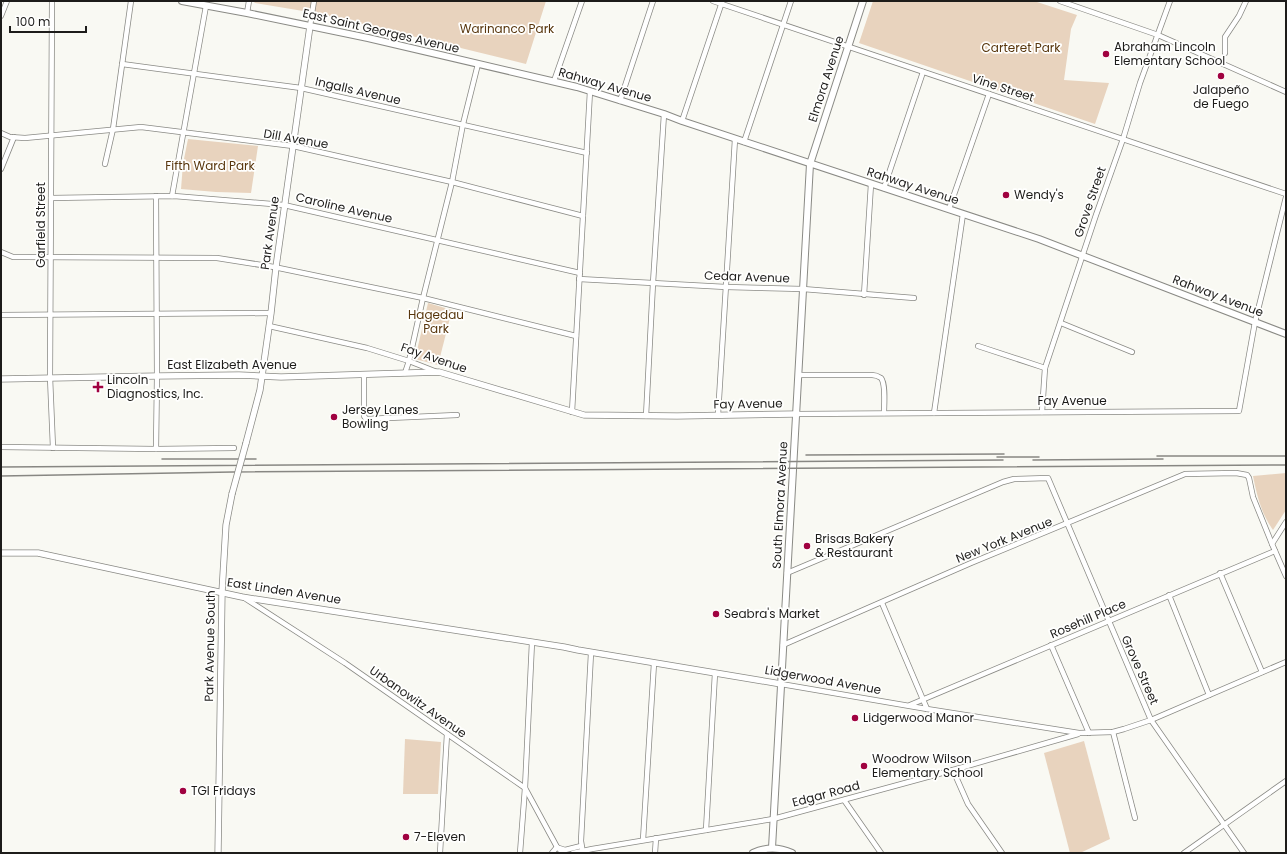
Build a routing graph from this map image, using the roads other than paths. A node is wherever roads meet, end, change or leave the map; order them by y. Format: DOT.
graph roads {
  1 [pos="7,1"];
  2 [pos="52,1"];
  3 [pos="131,1"];
  4 [pos="182,1"];
  5 [pos="249,1"];
  6 [pos="314,1"];
  7 [pos="582,1"];
  8 [pos="653,1"];
  9 [pos="713,1"];
  10 [pos="791,1"];
  11 [pos="863,1"];
  12 [pos="1060,1"];
  13 [pos="1170,1"];
  14 [pos="1246,1"];
  15 [pos="722,2"];
  16 [pos="206,6"];
  17 [pos="247,13"];
  18 [pos="1,16"];
  19 [pos="783,24"];
  20 [pos="310,26"];
  21 [pos="1158,35"];
  22 [pos="848,47"];
  23 [pos="1225,53"];
  24 [pos="122,64"];
  25 [pos="478,64"];
  26 [pos="923,72"];
  27 [pos="194,73"];
  28 [pos="528,75"];
  29 [pos="554,81"];
  30 [pos="301,88"];
  31 [pos="590,91"];
  32 [pos="1286,92"];
  33 [pos="989,94"];
  34 [pos="620,101"];
  35 [pos="664,114"];
  36 [pos="682,121"];
  37 [pos="463,124"];
  38 [pos="113,129"];
  39 [pos="184,132"];
  40 [pos="1,133"];
  41 [pos="51,135"];
  42 [pos="14,137"];
  43 [pos="736,139"];
  44 [pos="1123,139"];
  45 [pos="744,142"];
  46 [pos="293,146"];
  47 [pos="587,153"];
  48 [pos="105,164"];
  49 [pos="810,164"];
  50 [pos="1,169"];
  51 [pos="452,182"];
  52 [pos="871,184"];
  53 [pos="884,188"];
  54 [pos="1286,194"];
  55 [pos="156,196"];
  56 [pos="172,196"];
  57 [pos="51,198"];
  58 [pos="1286,198"];
  59 [pos="284,204"];
  60 [pos="949,209"];
  61 [pos="963,214"];
  62 [pos="583,216"];
  63 [pos="437,240"];
  64 [pos="1,252"];
  65 [pos="1082,256"];
  66 [pos="51,258"];
  67 [pos="156,258"];
  68 [pos="276,267"];
  69 [pos="580,276"];
  70 [pos="653,283"];
  71 [pos="726,286"];
  72 [pos="803,289"];
  73 [pos="864,295"];
  74 [pos="423,298"];
  75 [pos="914,298"];
  76 [pos="271,313"];
  77 [pos="50,314"];
  78 [pos="157,314"];
  79 [pos="1,315"];
  80 [pos="1255,322"];
  81 [pos="1061,323"];
  82 [pos="269,326"];
  83 [pos="1286,334"];
  84 [pos="576,336"];
  85 [pos="978,346"];
  86 [pos="1132,352"];
  87 [pos="409,361"];
  88 [pos="1045,368"];
  89 [pos="439,372"];
  90 [pos="405,373"];
  91 [pos="364,375"];
  92 [pos="799,375"];
  93 [pos="157,376"];
  94 [pos="261,376"];
  95 [pos="1,379"];
  96 [pos="50,379"];
  97 [pos="572,412"];
  98 [pos="1042,412"];
  99 [pos="884,413"];
  100 [pos="934,413"];
  101 [pos="796,414"];
  102 [pos="457,415"];
  103 [pos="718,415"];
  104 [pos="646,416"];
  105 [pos="246,443"];
  106 [pos="1,448"];
  107 [pos="53,448"];
  108 [pos="234,448"];
  109 [pos="156,449"];
  110 [pos="1286,522"];
  111 [pos="1067,524"];
  112 [pos="1272,544"];
  113 [pos="1275,551"];
  114 [pos="1,553"];
  115 [pos="787,573"];
  116 [pos="1220,573"];
  117 [pos="1286,576"];
  118 [pos="222,592"];
  119 [pos="1169,595"];
  120 [pos="242,597"];
  121 [pos="882,603"];
  122 [pos="1108,621"];
  123 [pos="532,642"];
  124 [pos="783,645"];
  125 [pos="1051,645"];
  126 [pos="564,647"];
  127 [pos="591,652"];
  128 [pos="1286,662"];
  129 [pos="654,663"];
  130 [pos="1262,672"];
  131 [pos="715,673"];
  132 [pos="781,684"];
  133 [pos="1209,694"];
  134 [pos="923,700"];
  135 [pos="908,706"];
  136 [pos="927,709"];
  137 [pos="1151,720"];
  138 [pos="1113,732"];
  139 [pos="1079,733"];
  140 [pos="1089,733"];
  141 [pos="447,734"];
  142 [pos="953,770"];
  143 [pos="1286,781"];
  144 [pos="525,788"];
  145 [pos="844,800"];
  146 [pos="1135,818"];
  147 [pos="773,819"];
  148 [pos="1224,825"];
  149 [pos="706,830"];
  150 [pos="656,838"];
  151 [pos="643,840"];
  152 [pos="557,848"];
  153 [pos="772,848"];
  154 [pos="582,850"];
  155 [pos="218,853"];
  156 [pos="440,853"];
  157 [pos="520,853"];
  158 [pos="552,853"];
  159 [pos="563,853"];
  160 [pos="573,853"];
  161 [pos="655,853"];
  162 [pos="753,853"];
  163 [pos="792,853"];
  164 [pos="881,853"];
  165 [pos="1002,853"];
  166 [pos="1184,853"];
  167 [pos="1244,853"];
  1 -- 18 [label="street"];
  2 -- 41 [label="street, Garfield Street"];
  3 -- 24 [label="street"];
  4 -- 16 [label="main road, East Saint Georges Avenue"];
  5 -- 17 [label="street"];
  6 -- 20 [label="street"];
  7 -- 29 [label="street"];
  8 -- 34 [label="street"];
  9 -- 15 [label="street, Vine Street"];
  10 -- 19 [label="street"];
  11 -- 22 [label="main road, Elmora Avenue"];
  12 -- 21 [label="street"];
  13 -- 21 [label="street, Grove Street"];
  14 -- 23 [label="street"];
  15 -- 19 [label="street, Vine Street"];
  15 -- 36 [label="street"];
  16 -- 17 [label="main road, East Saint Georges Avenue"];
  16 -- 27 [label="street"];
  17 -- 20 [label="main road, East Saint Georges Avenue"];
  19 -- 22 [label="street, Vine Street"];
  19 -- 45 [label="street"];
  20 -- 25 [label="main road, East Saint Georges Avenue"];
  20 -- 30 [label="street, Park Avenue"];
  21 -- 32 [label="street"];
  21 -- 44 [label="street, Grove Street"];
  22 -- 26 [label="street, Vine Street"];
  22 -- 49 [label="main road, Elmora Avenue"];
  24 -- 27 [label="street, Ingalls Avenue"];
  24 -- 38 [label="street"];
  25 -- 28 [label="main road, East Saint Georges Avenue"];
  25 -- 37 [label="street"];
  26 -- 33 [label="street, Vine Street"];
  26 -- 53 [label="street"];
  27 -- 30 [label="street, Ingalls Avenue"];
  27 -- 39 [label="street"];
  28 -- 29 [label="main road, Rahway Avenue"];
  29 -- 31 [label="main road, Rahway Avenue"];
  30 -- 37 [label="street, Ingalls Avenue"];
  30 -- 46 [label="street, Park Avenue"];
  31 -- 34 [label="main road, Rahway Avenue"];
  31 -- 47 [label="street"];
  33 -- 44 [label="street, Vine Street"];
  33 -- 60 [label="street"];
  34 -- 35 [label="main road, Rahway Avenue"];
  35 -- 36 [label="main road, Rahway Avenue"];
  35 -- 70 [label="street"];
  36 -- 43 [label="main road, Rahway Avenue"];
  37 -- 47 [label="street, Ingalls Avenue"];
  37 -- 51 [label="street"];
  38 -- 39 [label="street, Dill Avenue"];
  38 -- 41 [label="street, Dill Avenue"];
  38 -- 48 [label="street"];
  39 -- 46 [label="street, Dill Avenue"];
  39 -- 56 [label="street"];
  40 -- 42 [label="street, Dill Avenue"];
  41 -- 42 [label="street, Dill Avenue"];
  41 -- 57 [label="street, Garfield Street"];
  42 -- 50 [label="street"];
  43 -- 45 [label="main road, Rahway Avenue"];
  43 -- 71 [label="street"];
  44 -- 54 [label="street, Vine Street"];
  44 -- 65 [label="street, Grove Street"];
  45 -- 49 [label="main road, Rahway Avenue"];
  46 -- 51 [label="street, Dill Avenue"];
  46 -- 59 [label="street, Park Avenue"];
  47 -- 62 [label="street"];
  49 -- 52 [label="main road, Rahway Avenue"];
  49 -- 72 [label="main road, South Elmora Avenue"];
  51 -- 62 [label="street, Dill Avenue"];
  51 -- 63 [label="street"];
  52 -- 53 [label="main road, Rahway Avenue"];
  52 -- 73 [label="street"];
  53 -- 60 [label="main road, Rahway Avenue"];
  55 -- 56 [label="street, Caroline Avenue"];
  55 -- 57 [label="street, Caroline Avenue"];
  55 -- 67 [label="street"];
  56 -- 59 [label="street, Caroline Avenue"];
  57 -- 66 [label="street, Garfield Street"];
  58 -- 80 [label="street"];
  59 -- 63 [label="street, Caroline Avenue"];
  59 -- 68 [label="street, Park Avenue"];
  60 -- 61 [label="main road, Rahway Avenue"];
  61 -- 65 [label="main road, Rahway Avenue"];
  61 -- 100 [label="street"];
  62 -- 69 [label="street"];
  63 -- 69 [label="street, Caroline Avenue"];
  63 -- 74 [label="street"];
  64 -- 66 [label="street"];
  65 -- 80 [label="main road, Rahway Avenue"];
  65 -- 81 [label="street, Grove Street"];
  66 -- 67 [label="street"];
  66 -- 77 [label="street, Garfield Street"];
  67 -- 68 [label="street"];
  67 -- 78 [label="street"];
  68 -- 74 [label="street"];
  68 -- 76 [label="street, Park Avenue"];
  69 -- 70 [label="street, Cedar Avenue"];
  69 -- 84 [label="street"];
  70 -- 71 [label="street, Cedar Avenue"];
  70 -- 104 [label="street"];
  71 -- 72 [label="street, Cedar Avenue"];
  71 -- 103 [label="street"];
  72 -- 73 [label="street, Cedar Avenue"];
  72 -- 92 [label="main road, South Elmora Avenue"];
  73 -- 75 [label="street, Cedar Avenue"];
  74 -- 84 [label="street"];
  74 -- 87 [label="street"];
  76 -- 78 [label="street"];
  76 -- 82 [label="street, Park Avenue"];
  77 -- 78 [label="street"];
  77 -- 79 [label="street"];
  77 -- 96 [label="street, Garfield Street"];
  78 -- 93 [label="street"];
  80 -- 83 [label="main road, Rahway Avenue"];
  80 -- 98 [label="street, Fay Avenue"];
  81 -- 86 [label="street"];
  81 -- 88 [label="street, Grove Street"];
  82 -- 87 [label="street, Fay Avenue"];
  82 -- 94 [label="street, Park Avenue"];
  84 -- 97 [label="street"];
  85 -- 88 [label="street"];
  87 -- 89 [label="street, Fay Avenue"];
  87 -- 90 [label="street"];
  88 -- 98 [label="street, Grove Street"];
  89 -- 90 [label="street, East Elizabeth Avenue"];
  89 -- 97 [label="street, Fay Avenue"];
  90 -- 91 [label="street, East Elizabeth Avenue"];
  91 -- 94 [label="street, East Elizabeth Avenue"];
  91 -- 102 [label="street"];
  92 -- 99 [label="street"];
  92 -- 101 [label="main road, South Elmora Avenue"];
  93 -- 94 [label="street, East Elizabeth Avenue"];
  93 -- 96 [label="street, East Elizabeth Avenue"];
  93 -- 109 [label="street"];
  94 -- 105 [label="street, Park Avenue"];
  95 -- 96 [label="street, East Elizabeth Avenue"];
  96 -- 107 [label="street, Garfield Street"];
  97 -- 104 [label="street, Fay Avenue"];
  98 -- 100 [label="street, Fay Avenue"];
  99 -- 100 [label="street, Fay Avenue"];
  99 -- 101 [label="street, Fay Avenue"];
  101 -- 103 [label="street, Fay Avenue"];
  101 -- 115 [label="main road, South Elmora Avenue"];
  103 -- 104 [label="street, Fay Avenue"];
  105 -- 118 [label="street, Park Avenue South, bridge"];
  106 -- 107 [label="street"];
  107 -- 109 [label="street"];
  108 -- 109 [label="street"];
  110 -- 112 [label="street"];
  111 -- 112 [label="street, New York Avenue"];
  111 -- 115 [label="street, Grove Street"];
  111 -- 121 [label="street, New York Avenue"];
  111 -- 122 [label="street, Grove Street"];
  112 -- 113 [label="street"];
  113 -- 116 [label="street, Rosehill Place"];
  113 -- 117 [label="street"];
  114 -- 118 [label="street, East Linden Avenue"];
  115 -- 124 [label="main road, South Elmora Avenue"];
  116 -- 119 [label="street, Rosehill Place"];
  116 -- 130 [label="street"];
  118 -- 120 [label="street, East Linden Avenue"];
  118 -- 155 [label="street, Park Avenue South"];
  119 -- 122 [label="street, Rosehill Place"];
  119 -- 133 [label="street"];
  120 -- 123 [label="street, East Linden Avenue"];
  120 -- 141 [label="street, Urbanowitz Avenue"];
  121 -- 124 [label="street, New York Avenue"];
  121 -- 134 [label="street"];
  122 -- 125 [label="street, Rosehill Place"];
  122 -- 137 [label="street, Grove Street"];
  123 -- 126 [label="street, East Linden Avenue"];
  123 -- 144 [label="street"];
  124 -- 132 [label="main road, South Elmora Avenue"];
  125 -- 134 [label="street, Rosehill Place"];
  125 -- 140 [label="street"];
  126 -- 127 [label="street, Lidgerwood Avenue"];
  127 -- 129 [label="street, Lidgerwood Avenue"];
  127 -- 154 [label="street"];
  128 -- 130 [label="street"];
  129 -- 131 [label="street, Lidgerwood Avenue"];
  129 -- 151 [label="street"];
  130 -- 133 [label="street"];
  131 -- 132 [label="street, Lidgerwood Avenue"];
  131 -- 149 [label="street"];
  132 -- 135 [label="street, Lidgerwood Avenue"];
  132 -- 147 [label="main road, South Elmora Avenue"];
  133 -- 137 [label="street"];
  134 -- 135 [label="street, Rosehill Place"];
  134 -- 136 [label="street"];
  135 -- 136 [label="street, Lidgerwood Avenue"];
  136 -- 139 [label="street, Lidgerwood Avenue"];
  137 -- 138 [label="street"];
  137 -- 148 [label="street, Grove Street"];
  138 -- 140 [label="street"];
  138 -- 146 [label="street"];
  139 -- 140 [label="street"];
  139 -- 142 [label="street, Edgar Road"];
  141 -- 144 [label="street, Urbanowitz Avenue"];
  141 -- 156 [label="street"];
  142 -- 145 [label="street, Edgar Road"];
  142 -- 165 [label="street"];
  143 -- 148 [label="street"];
  144 -- 152 [label="street, Urbanowitz Avenue"];
  144 -- 157 [label="street"];
  145 -- 147 [label="street, Edgar Road"];
  145 -- 164 [label="street"];
  147 -- 149 [label="street, Edgar Road"];
  147 -- 153 [label="main road, South Elmora Avenue"];
  148 -- 166 [label="street"];
  148 -- 167 [label="street, Grove Street"];
  149 -- 150 [label="street, Edgar Road"];
  150 -- 151 [label="street, Edgar Road"];
  150 -- 161 [label="street"];
  151 -- 154 [label="street, Edgar Road"];
  152 -- 154 [label="street"];
  152 -- 158 [label="street"];
  152 -- 159 [label="street, Urbanowitz Avenue"];
  153 -- 162 [label="main road"];
  153 -- 163 [label="main road"];
  154 -- 160 [label="street, Edgar Road"];
}
